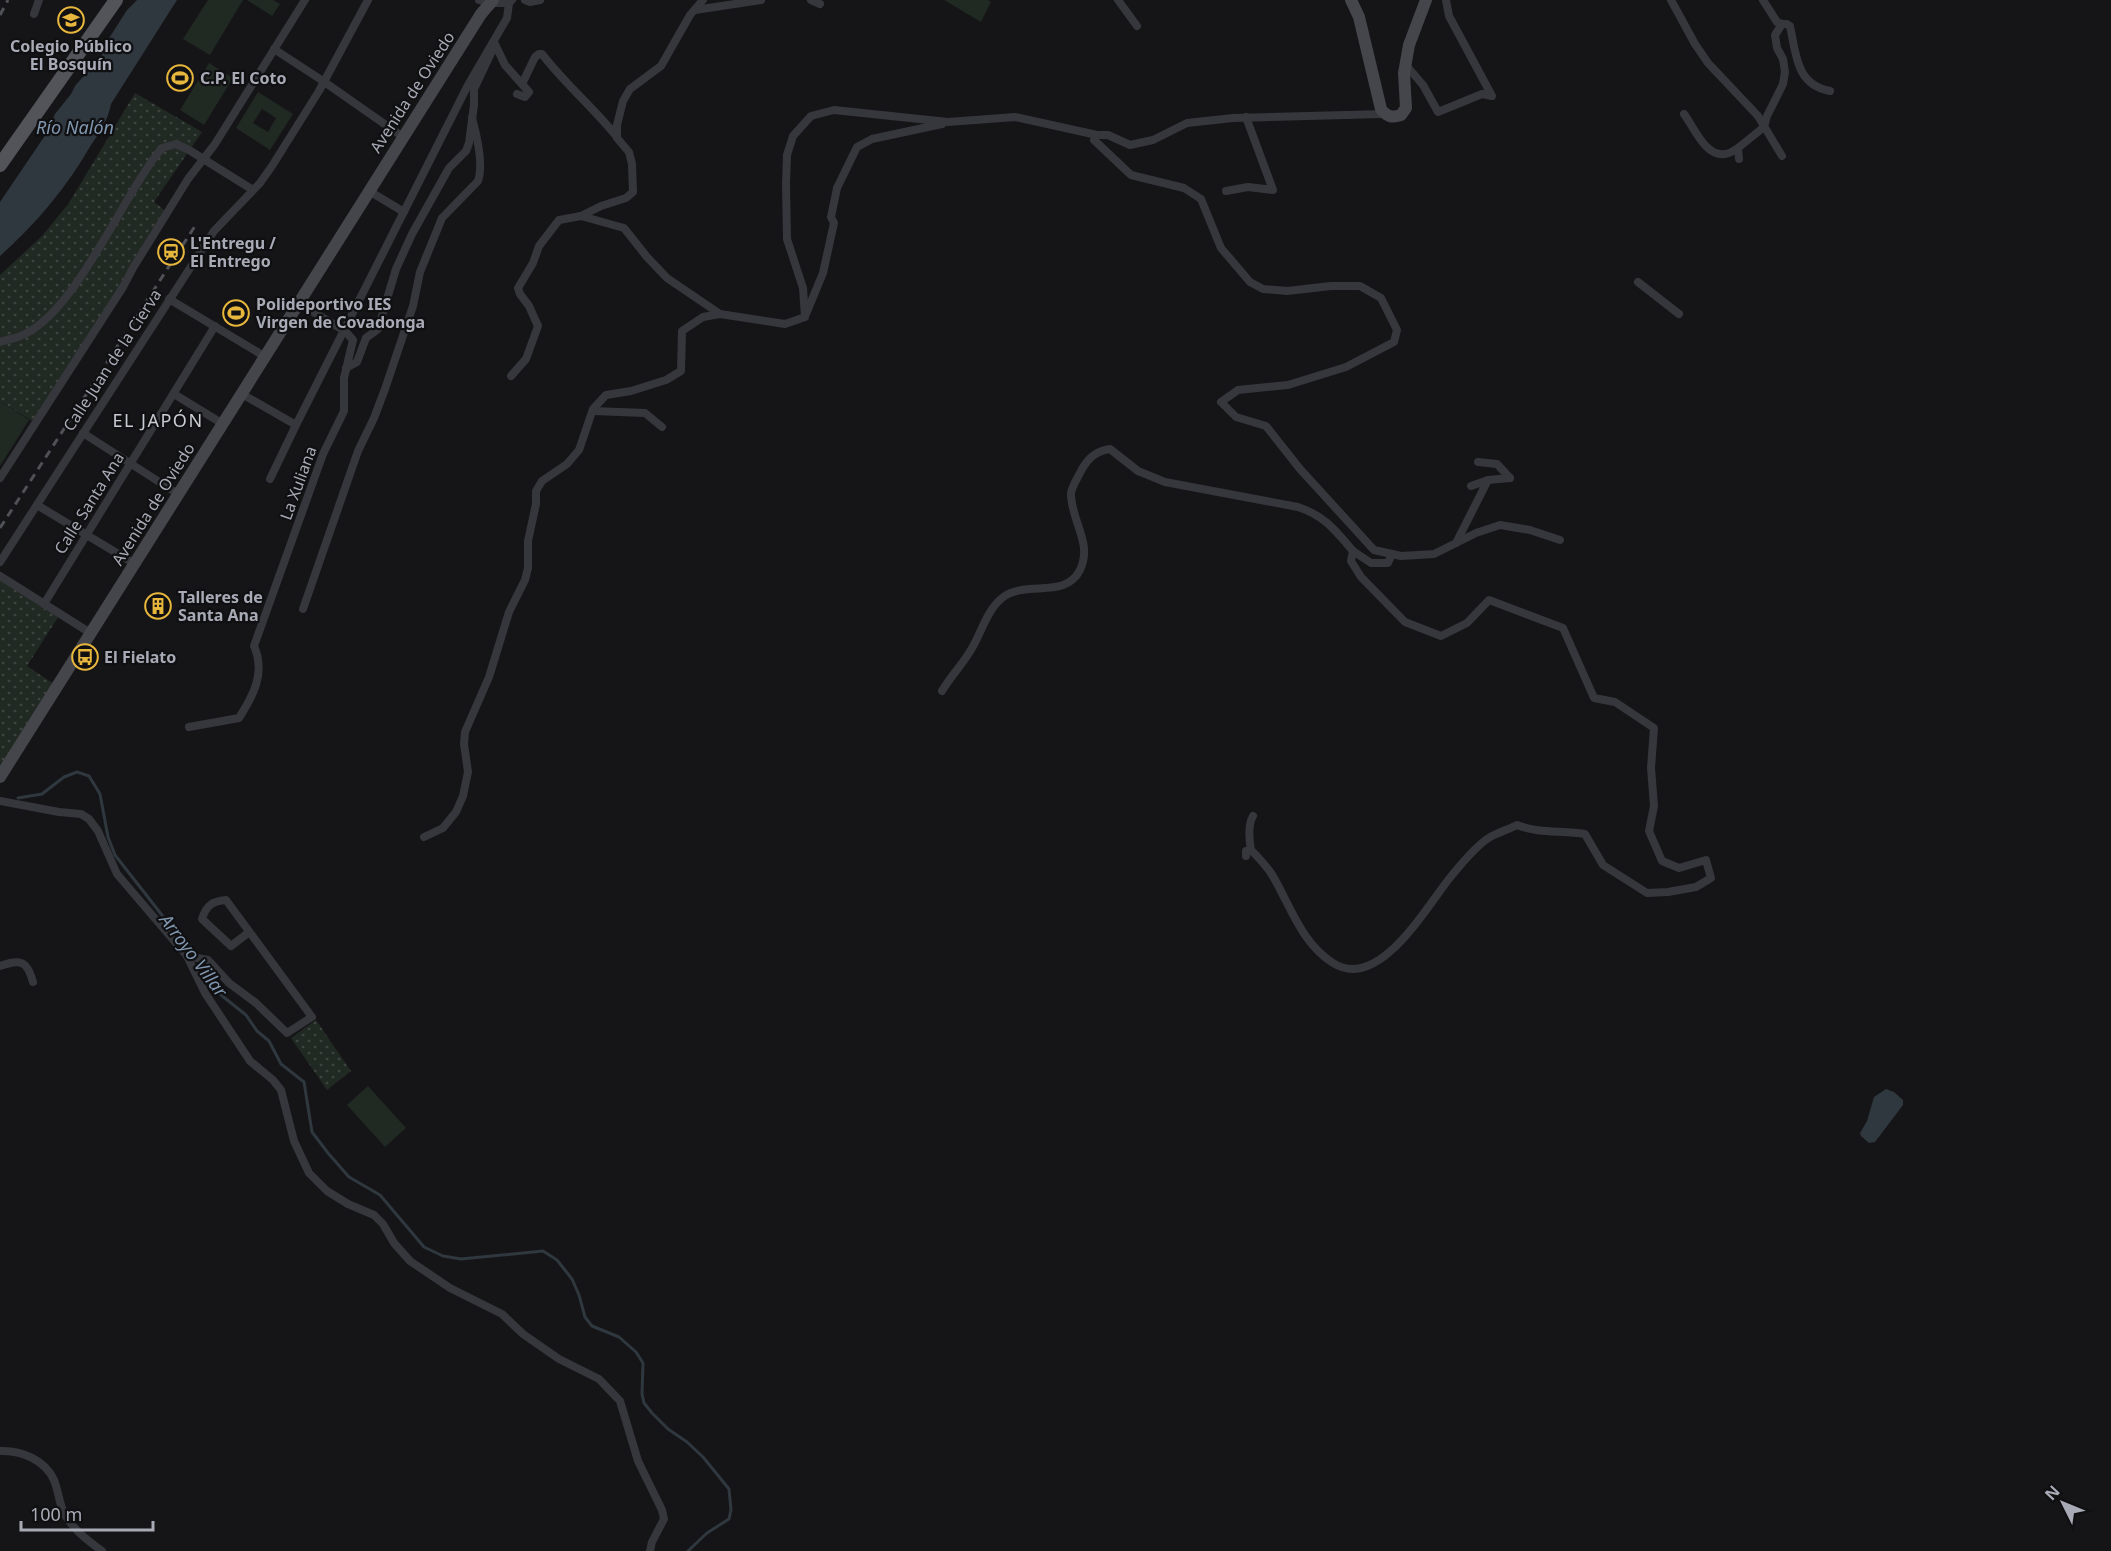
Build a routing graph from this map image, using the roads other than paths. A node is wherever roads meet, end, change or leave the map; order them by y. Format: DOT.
graph roads {
  1 [pos="39,0"];
  2 [pos="116,0"];
  3 [pos="304,0"];
  4 [pos="368,0"];
  5 [pos="525,0"];
  6 [pos="540,0"];
  7 [pos="703,0"];
  8 [pos="760,0"];
  9 [pos="811,0"];
  10 [pos="1118,0"];
  11 [pos="1351,0"];
  12 [pos="1426,0"];
  13 [pos="1446,0"];
  14 [pos="1671,0"];
  15 [pos="1763,0"];
  16 [pos="510,1"];
  17 [pos="488,2"];
  18 [pos="820,4"];
  19 [pos="694,10"];
  20 [pos="34,14"];
  21 [pos="1782,24"];
  22 [pos="1137,26"];
  23 [pos="494,42"];
  24 [pos="274,49"];
  25 [pos="1405,64"];
  26 [pos="323,81"];
  27 [pos="522,84"];
  28 [pos="1830,91"];
  29 [pos="517,94"];
  30 [pos="1384,114"];
  31 [pos="1684,114"];
  32 [pos="1246,117"];
  33 [pos="472,118"];
  34 [pos="951,122"];
  35 [pos="1764,127"];
  36 [pos="1097,135"];
  37 [pos="403,137"];
  38 [pos="617,138"];
  39 [pos="1738,148"];
  40 [pos="1782,156"];
  41 [pos="204,158"];
  42 [pos="1739,159"];
  43 [pos="0,165"];
  44 [pos="253,190"];
  45 [pos="369,191"];
  46 [pos="1226,191"];
  47 [pos="404,212"];
  48 [pos="581,216"];
  49 [pos="1638,282"];
  50 [pos="170,299"];
  51 [pos="298,303"];
  52 [pos="720,314"];
  53 [pos="1679,314"];
  54 [pos="805,317"];
  55 [pos="215,326"];
  56 [pos="345,331"];
  57 [pos="0,342"];
  58 [pos="264,357"];
  59 [pos="346,368"];
  60 [pos="511,376"];
  61 [pos="174,394"];
  62 [pos="242,394"];
  63 [pos="593,411"];
  64 [pos="223,424"];
  65 [pos="296,426"];
  66 [pos="662,427"];
  67 [pos="84,432"];
  68 [pos="1478,462"];
  69 [pos="131,464"];
  70 [pos="0,478"];
  71 [pos="270,479"];
  72 [pos="1488,480"];
  73 [pos="1471,486"];
  74 [pos="178,494"];
  75 [pos="37,505"];
  76 [pos="87,535"];
  77 [pos="1560,540"];
  78 [pos="1456,543"];
  79 [pos="1353,551"];
  80 [pos="1392,554"];
  81 [pos="0,562"];
  82 [pos="135,564"];
  83 [pos="0,576"];
  84 [pos="44,604"];
  85 [pos="303,609"];
  86 [pos="92,634"];
  87 [pos="942,691"];
  88 [pos="189,727"];
  89 [pos="0,777"];
  90 [pos="0,801"];
  91 [pos="1253,816"];
  92 [pos="424,837"];
  93 [pos="248,933"];
  94 [pos="189,956"];
  95 [pos="0,966"];
  96 [pos="33,982"];
  97 [pos="0,1450"];
  98 [pos="102,1551"];
  99 [pos="650,1551"];
  1 -- 20 [label="street"];
  2 -- 43 [label="main road"];
  3 -- 24 [label="street"];
  4 -- 26 [label="street, Calle Juan de la Cierva"];
  5 -- 6 [label="street"];
  7 -- 19 [label="street"];
  8 -- 19 [label="street"];
  9 -- 18 [label="street"];
  10 -- 22 [label="street"];
  11 -- 30 [label="street"];
  12 -- 25 [label="street"];
  13 -- 25 [label="street"];
  14 -- 35 [label="street"];
  15 -- 21 [label="street"];
  16 -- 17 [label="street"];
  16 -- 23 [label="street"];
  17 -- 37 [label="street, Avenida de Oviedo"];
  19 -- 38 [label="street"];
  21 -- 28 [label="street"];
  21 -- 35 [label="street"];
  23 -- 27 [label="street"];
  23 -- 33 [label="street"];
  23 -- 47 [label="street"];
  24 -- 26 [label="street"];
  24 -- 41 [label="street"];
  25 -- 30 [label="street"];
  26 -- 37 [label="street"];
  26 -- 44 [label="street, Calle Juan de la Cierva"];
  27 -- 29 [label="street"];
  27 -- 38 [label="street"];
  30 -- 32 [label="street"];
  31 -- 39 [label="street"];
  32 -- 36 [label="street"];
  32 -- 46 [label="street"];
  33 -- 59 [label="street"];
  33 -- 85 [label="street"];
  34 -- 36 [label="street"];
  34 -- 54 [label="street"];
  34 -- 54 [label="street"];
  35 -- 39 [label="street"];
  35 -- 40 [label="street"];
  36 -- 80 [label="street"];
  37 -- 45 [label="street, Avenida de Oviedo"];
  38 -- 48 [label="street"];
  39 -- 42 [label="street"];
  41 -- 44 [label="street"];
  41 -- 57 [label="street"];
  41 -- 70 [label="street"];
  44 -- 50 [label="street, Calle Juan de la Cierva"];
  45 -- 47 [label="street"];
  45 -- 51 [label="street, Avenida de Oviedo"];
  47 -- 56 [label="street"];
  48 -- 52 [label="street"];
  48 -- 60 [label="street"];
  49 -- 53 [label="street"];
  50 -- 55 [label="street"];
  50 -- 67 [label="street, Calle Juan de la Cierva"];
  51 -- 56 [label="street"];
  51 -- 58 [label="street, Avenida de Oviedo"];
  52 -- 54 [label="street"];
  52 -- 63 [label="street"];
  55 -- 58 [label="street"];
  55 -- 61 [label="street, Calle Santa Ana"];
  56 -- 59 [label="street, La Xuliana"];
  56 -- 65 [label="street"];
  58 -- 62 [label="street, Avenida de Oviedo"];
  59 -- 88 [label="street, La Xuliana"];
  61 -- 64 [label="street"];
  61 -- 69 [label="street, Calle Santa Ana"];
  62 -- 64 [label="street, Avenida de Oviedo"];
  62 -- 65 [label="street"];
  63 -- 66 [label="street"];
  63 -- 92 [label="street"];
  64 -- 74 [label="street, Avenida de Oviedo"];
  65 -- 71 [label="street"];
  67 -- 69 [label="street"];
  67 -- 75 [label="street, Calle Juan de la Cierva"];
  68 -- 72 [label="street"];
  69 -- 74 [label="street"];
  69 -- 76 [label="street, Calle Santa Ana"];
  72 -- 73 [label="street"];
  72 -- 78 [label="street"];
  74 -- 82 [label="street, Avenida de Oviedo"];
  75 -- 76 [label="street"];
  75 -- 81 [label="street, Calle Juan de la Cierva"];
  76 -- 82 [label="street"];
  76 -- 84 [label="street, Calle Santa Ana"];
  77 -- 78 [label="street"];
  78 -- 80 [label="street"];
  79 -- 80 [label="street"];
  79 -- 87 [label="street"];
  79 -- 91 [label="street"];
  82 -- 86 [label="street, Avenida de Oviedo"];
  83 -- 84 [label="street"];
  84 -- 86 [label="street"];
  86 -- 89 [label="street, Avenida de Oviedo"];
  90 -- 94 [label="street"];
  93 -- 93 [label="street"];
  93 -- 94 [label="street"];
  94 -- 99 [label="street"];
  95 -- 96 [label="street"];
  97 -- 98 [label="street"];
}
